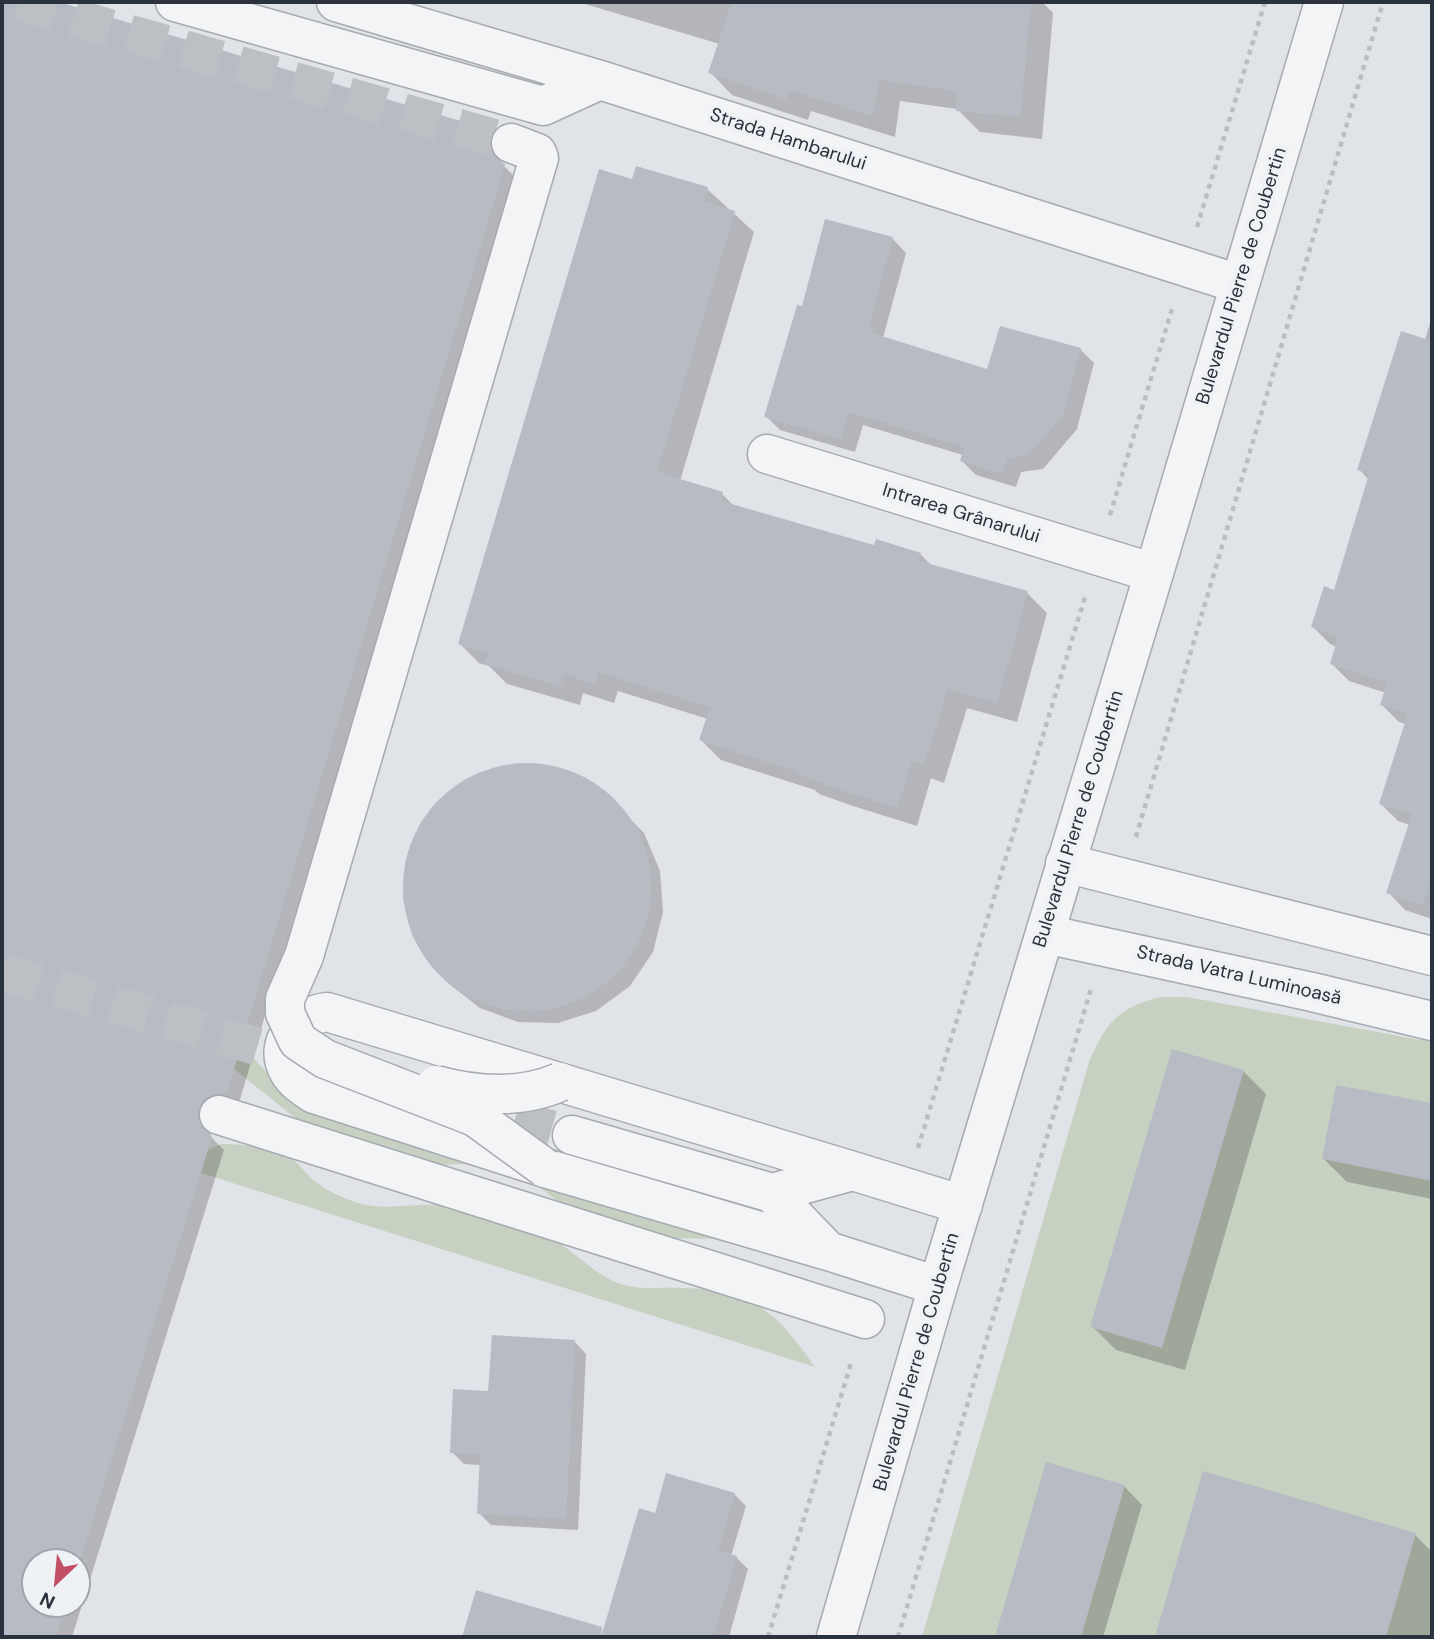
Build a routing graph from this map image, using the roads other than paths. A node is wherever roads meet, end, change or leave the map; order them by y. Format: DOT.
graph roads {
  1 [pos="175,2"];
  2 [pos="336,2"];
  3 [pos="1324,2"];
  4 [pos="600,80"];
  5 [pos="511,143"];
  6 [pos="1239,284"];
  7 [pos="767,454"];
  8 [pos="1154,573"];
  9 [pos="1065,863"];
  10 [pos="1045,934"];
  11 [pos="1432,955"];
  12 [pos="304,956"];
  13 [pos="1432,1021"];
  14 [pos="291,1030"];
  15 [pos="560,1082"];
  16 [pos="219,1115"];
  17 [pos="572,1135"];
  18 [pos="853,1171"];
  19 [pos="772,1193"];
  20 [pos="963,1205"];
  21 [pos="828,1251"];
  22 [pos="938,1286"];
  23 [pos="865,1319"];
  24 [pos="836,1637"];
  1 -- 4 [label="street"];
  2 -- 4 [label="street, Strada Hambarului"];
  3 -- 6 [label="street, Bulevardul Pierre de Coubertin"];
  4 -- 6 [label="street, Strada Hambarului"];
  5 -- 12 [label="street"];
  6 -- 8 [label="street, Bulevardul Pierre de Coubertin"];
  7 -- 8 [label="street, Intrarea Grânarului"];
  8 -- 9 [label="street, Bulevardul Pierre de Coubertin"];
  9 -- 10 [label="street, Bulevardul Pierre de Coubertin"];
  9 -- 11 [label="street"];
  10 -- 13 [label="street, Strada Vatra Luminoasă"];
  10 -- 20 [label="street, Bulevardul Pierre de Coubertin"];
  12 -- 14 [label="street, bridge"];
  12 -- 15 [label="street, bridge"];
  14 -- 15 [label="street"];
  14 -- 21 [label="street, bridge"];
  15 -- 18 [label="street"];
  16 -- 23 [label="street"];
  17 -- 19 [label="street"];
  18 -- 19 [label="street"];
  18 -- 20 [label="street"];
  19 -- 21 [label="street"];
  20 -- 22 [label="street, Bulevardul Pierre de Coubertin"];
  21 -- 22 [label="street"];
  22 -- 24 [label="street, Bulevardul Pierre de Coubertin"];
}
